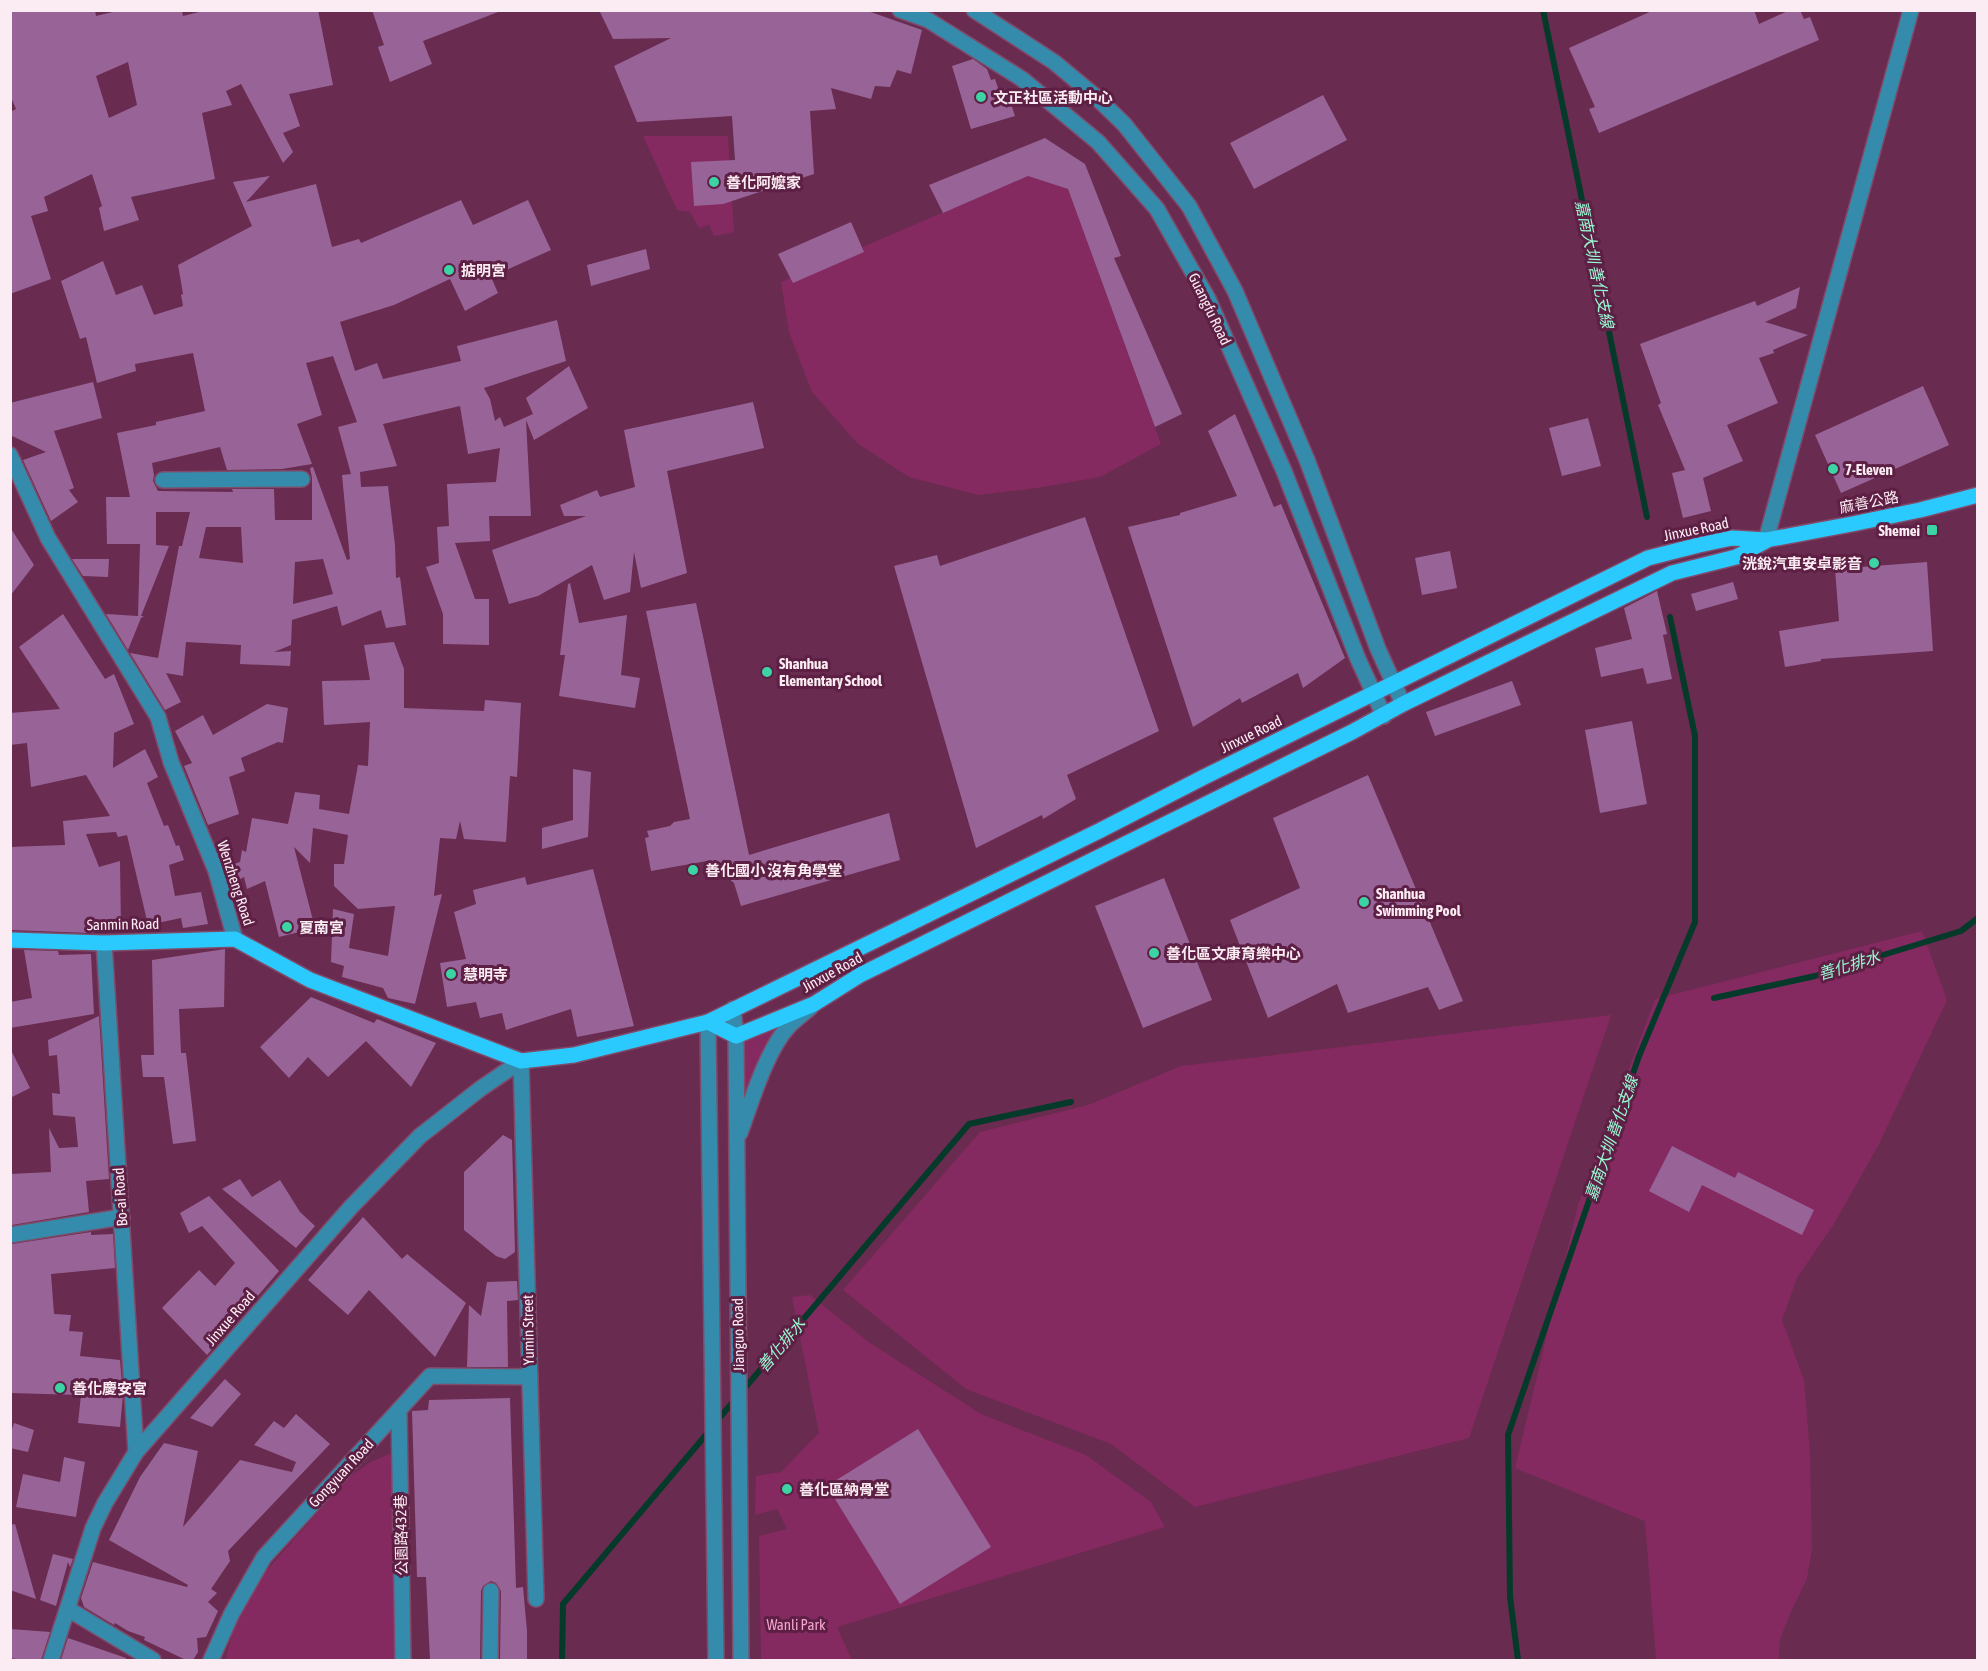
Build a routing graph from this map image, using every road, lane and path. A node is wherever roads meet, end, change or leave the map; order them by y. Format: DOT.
graph roads {
  1 [pos="900,10"];
  2 [pos="974,10"];
  3 [pos="1911,10"];
  4 [pos="10,455"];
  5 [pos="302,478"];
  6 [pos="163,480"];
  7 [pos="1977,495"];
  8 [pos="1766,540"];
  9 [pos="1394,683"];
  10 [pos="1373,694"];
  11 [pos="1403,704"];
  12 [pos="1384,716"];
  13 [pos="235,939"];
  14 [pos="10,940"];
  15 [pos="104,943"];
  16 [pos="814,1004"];
  17 [pos="733,1009"];
  18 [pos="708,1022"];
  19 [pos="736,1036"];
  20 [pos="521,1061"];
  21 [pos="736,1141"];
  22 [pos="122,1217"];
  23 [pos="10,1235"];
  24 [pos="530,1377"];
  25 [pos="399,1410"];
  26 [pos="136,1452"];
  27 [pos="491,1591"];
  28 [pos="536,1599"];
  29 [pos="68,1609"];
  30 [pos="51,1660"];
  31 [pos="153,1660"];
  32 [pos="211,1660"];
  33 [pos="403,1660"];
  34 [pos="490,1660"];
  35 [pos="716,1660"];
  36 [pos="741,1660"];
  1 -- 10 [label="street, Guangfu Road"];
  2 -- 9 [label="street, Guangfu Road"];
  3 -- 8 [label="street"];
  4 -- 13 [label="street, Wenzheng Road"];
  5 -- 6 [label="street"];
  7 -- 8 [label="main road, 麻善公路"];
  8 -- 9 [label="main road, Jinxue Road"];
  8 -- 11 [label="main road, Jinxue Road"];
  9 -- 10 [label="main road, Jinxue Road"];
  9 -- 11 [label="street, Guangfu Road"];
  10 -- 12 [label="street, Guangfu Road"];
  10 -- 17 [label="main road, Jinxue Road"];
  11 -- 12 [label="main road, Jinxue Road"];
  12 -- 16 [label="main road, Jinxue Road"];
  13 -- 15 [label="main road, Sanmin Road"];
  13 -- 20 [label="main road, Wenzheng Road"];
  14 -- 15 [label="main road, Sanmin Road"];
  15 -- 22 [label="street, Bo-ai Road"];
  16 -- 19 [label="main road, Jinxue Road"];
  16 -- 21 [label="street"];
  17 -- 18 [label="main road, Jinxue Road"];
  17 -- 19 [label="street, Jianguo Road"];
  18 -- 19 [label="main road"];
  18 -- 20 [label="main road, Wenzheng Road"];
  18 -- 35 [label="street, Jianguo Road"];
  19 -- 21 [label="street, Jianguo Road"];
  20 -- 24 [label="street, Yumin Street"];
  20 -- 26 [label="street, Jinxue Road"];
  21 -- 36 [label="street, Jianguo Road"];
  22 -- 23 [label="street"];
  22 -- 26 [label="street, Bo-ai Road"];
  24 -- 25 [label="street, Gongyuan Road"];
  24 -- 28 [label="street, Yumin Street"];
  25 -- 32 [label="street, Gongyuan Road"];
  25 -- 33 [label="street, 公園路432巷"];
  26 -- 29 [label="street, Jinxue Road"];
  27 -- 34 [label="street"];
  29 -- 30 [label="street, Jinxue Road"];
  29 -- 31 [label="street"];
}
